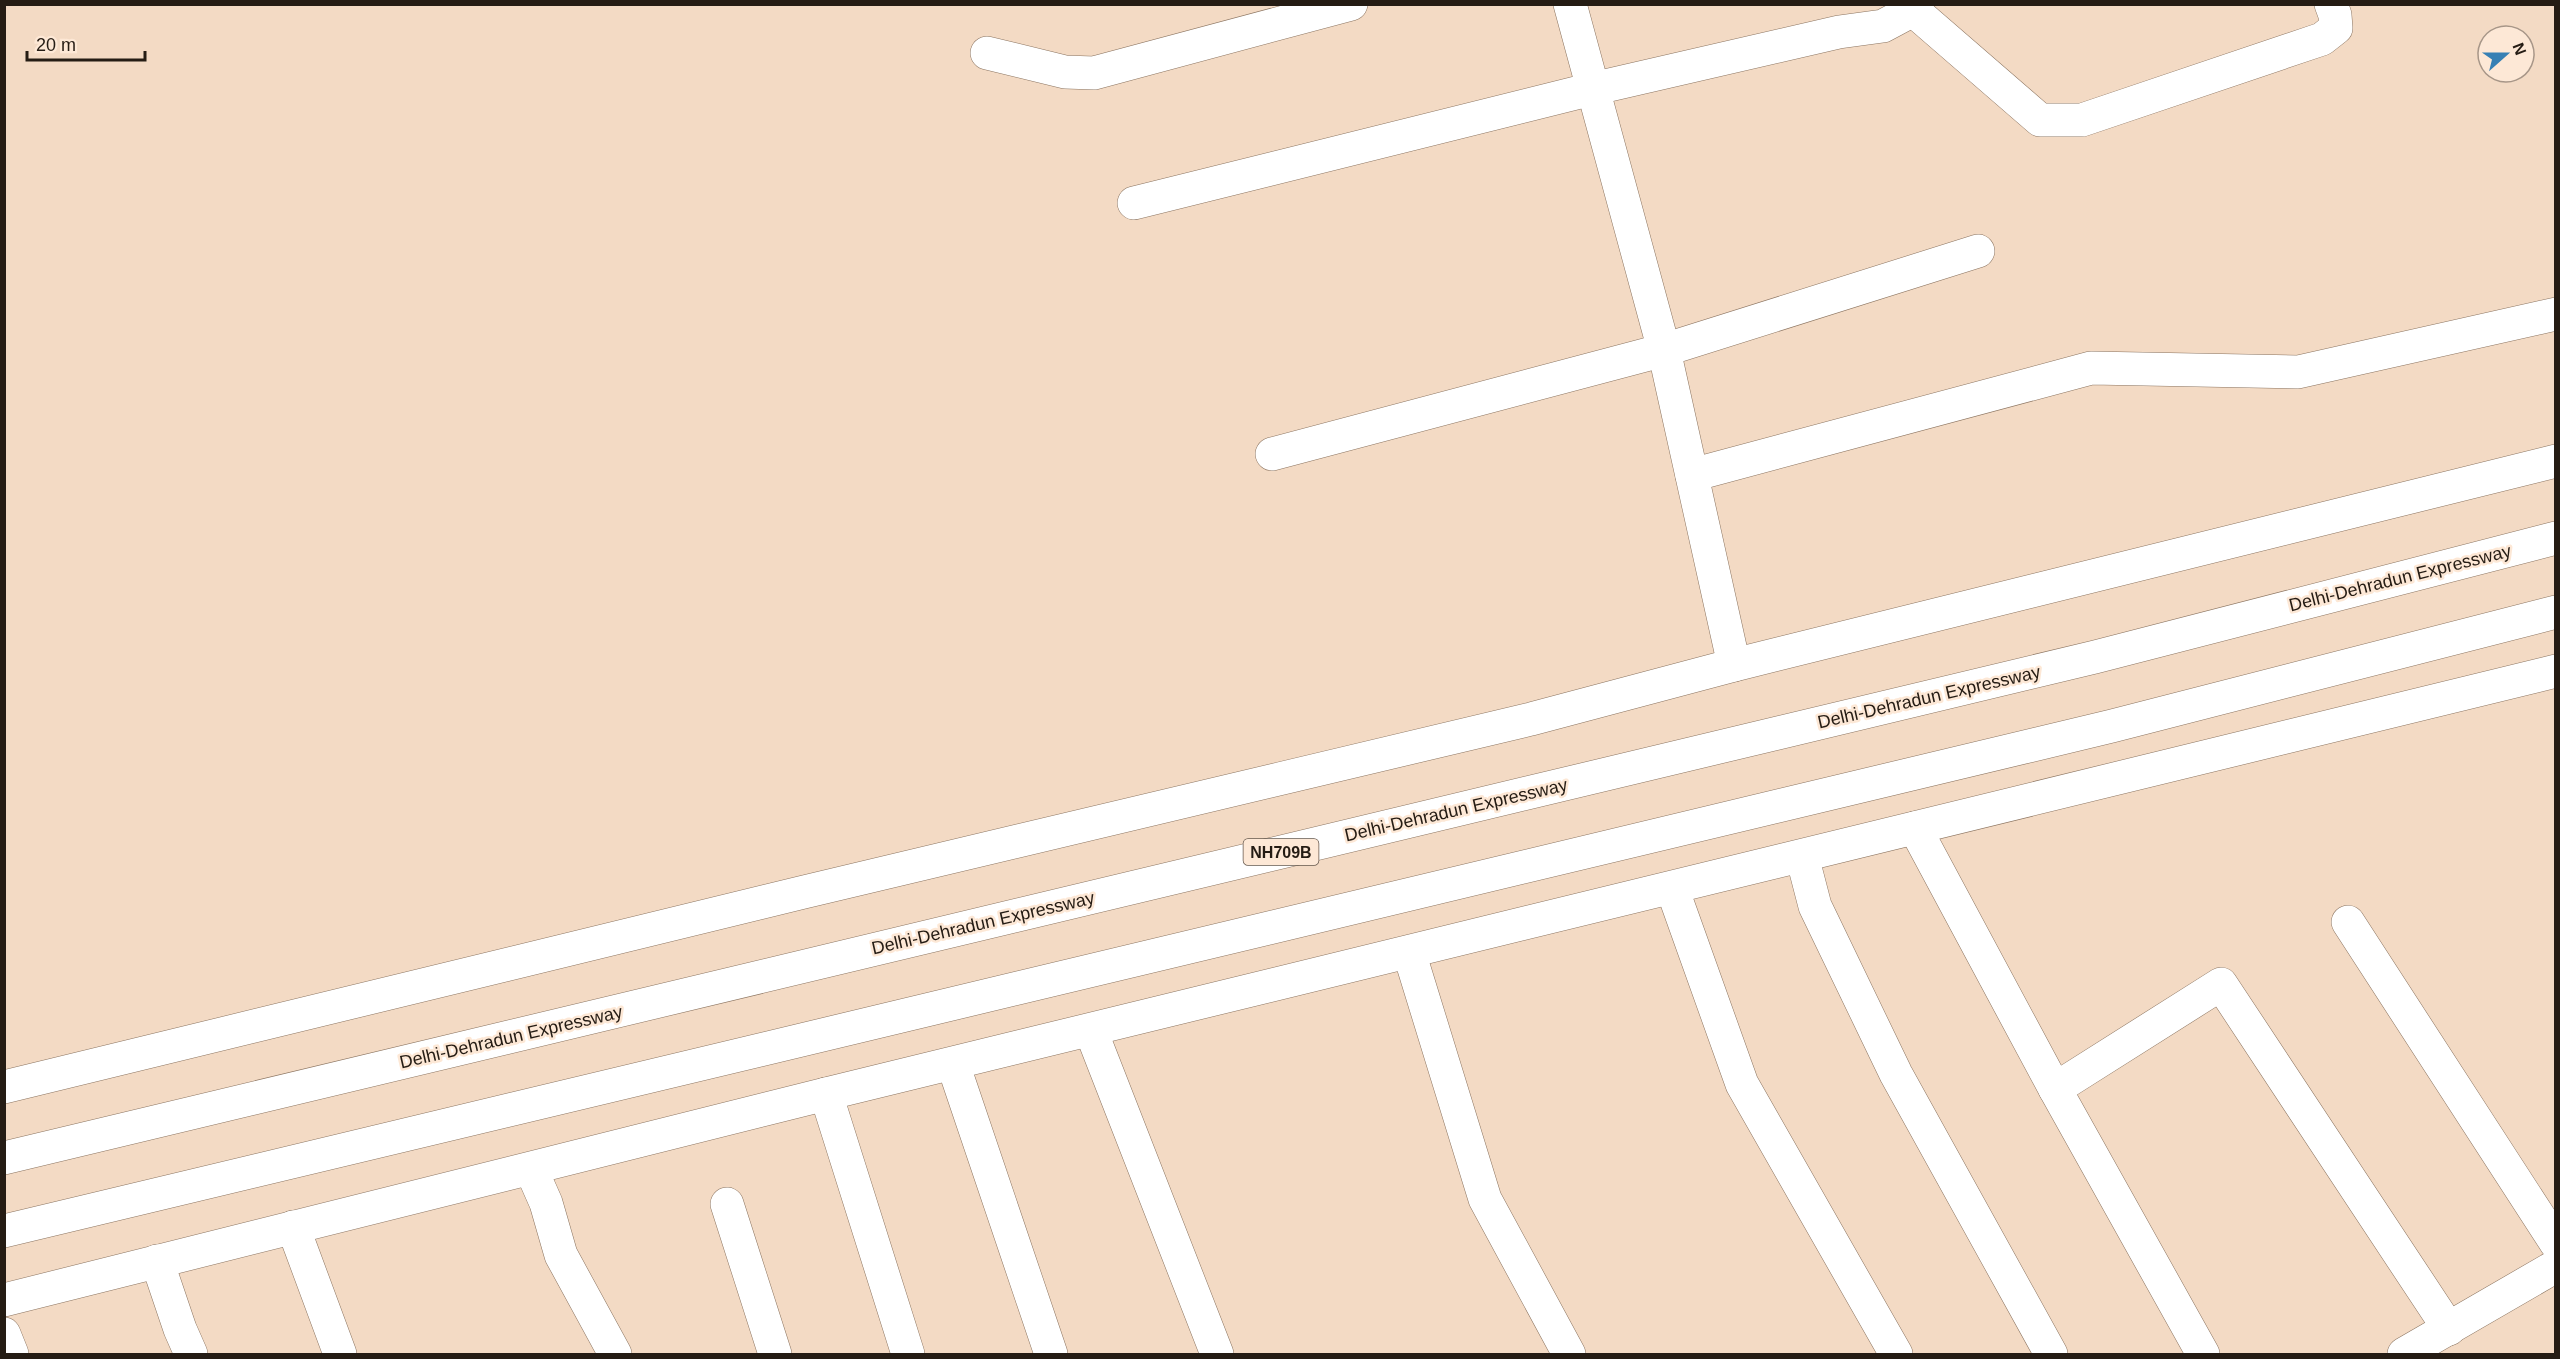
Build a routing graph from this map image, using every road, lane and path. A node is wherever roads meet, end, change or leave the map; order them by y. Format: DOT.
graph roads {
  1 [pos="1351,4"];
  2 [pos="1570,4"];
  3 [pos="2331,4"];
  4 [pos="1915,7"];
  5 [pos="987,53"];
  6 [pos="1592,89"];
  7 [pos="1134,203"];
  8 [pos="1978,250"];
  9 [pos="2556,314"];
  10 [pos="1664,350"];
  11 [pos="1272,454"];
  12 [pos="2556,461"];
  13 [pos="1692,475"];
  14 [pos="2556,538"];
  15 [pos="2556,612"];
  16 [pos="1734,665"];
  17 [pos="2556,670"];
  18 [pos="1915,828"];
  19 [pos="1802,856"];
  20 [pos="1672,888"];
  21 [pos="2348,922"];
  22 [pos="1409,952"];
  23 [pos="1090,1030"];
  24 [pos="952,1064"];
  25 [pos="4,1088"];
  26 [pos="2055,1089"];
  27 [pos="826,1094"];
  28 [pos="4,1158"];
  29 [pos="531,1169"];
  30 [pos="727,1204"];
  31 [pos="293,1227"];
  32 [pos="4,1231"];
  33 [pos="2556,1244"];
  34 [pos="157,1261"];
  35 [pos="2556,1266"];
  36 [pos="4,1300"];
  37 [pos="180,1328"];
  38 [pos="2450,1329"];
  39 [pos="340,1354"];
  40 [pos="615,1354"];
  41 [pos="775,1354"];
  42 [pos="908,1354"];
  43 [pos="1051,1354"];
  44 [pos="1217,1354"];
  45 [pos="1569,1354"];
  46 [pos="1896,1354"];
  47 [pos="2051,1354"];
  48 [pos="2203,1354"];
  49 [pos="2404,1354"];
  1 -- 5 [label="main road"];
  2 -- 6 [label="main road"];
  3 -- 4 [label="main road"];
  4 -- 6 [label="main road"];
  6 -- 7 [label="main road"];
  6 -- 10 [label="main road"];
  8 -- 10 [label="main road"];
  9 -- 13 [label="main road"];
  10 -- 11 [label="main road"];
  10 -- 13 [label="main road"];
  12 -- 16 [label="main road"];
  13 -- 16 [label="main road"];
  14 -- 28 [label="main road, Delhi-Dehradun Expressway / NH709B"];
  15 -- 32 [label="main road"];
  16 -- 25 [label="main road"];
  17 -- 18 [label="main road"];
  18 -- 19 [label="main road"];
  18 -- 26 [label="main road"];
  19 -- 20 [label="main road"];
  19 -- 47 [label="main road"];
  20 -- 22 [label="main road"];
  20 -- 46 [label="main road"];
  21 -- 33 [label="main road"];
  22 -- 23 [label="main road"];
  22 -- 45 [label="main road"];
  23 -- 24 [label="main road"];
  23 -- 44 [label="main road"];
  24 -- 27 [label="main road"];
  24 -- 43 [label="main road"];
  26 -- 38 [label="main road"];
  26 -- 48 [label="main road"];
  27 -- 29 [label="main road"];
  27 -- 42 [label="main road"];
  29 -- 31 [label="main road"];
  29 -- 40 [label="main road"];
  30 -- 41 [label="main road"];
  31 -- 34 [label="main road"];
  31 -- 39 [label="main road"];
  34 -- 36 [label="main road"];
  34 -- 37 [label="main road"];
  35 -- 38 [label="main road"];
  38 -- 49 [label="main road"];
}
